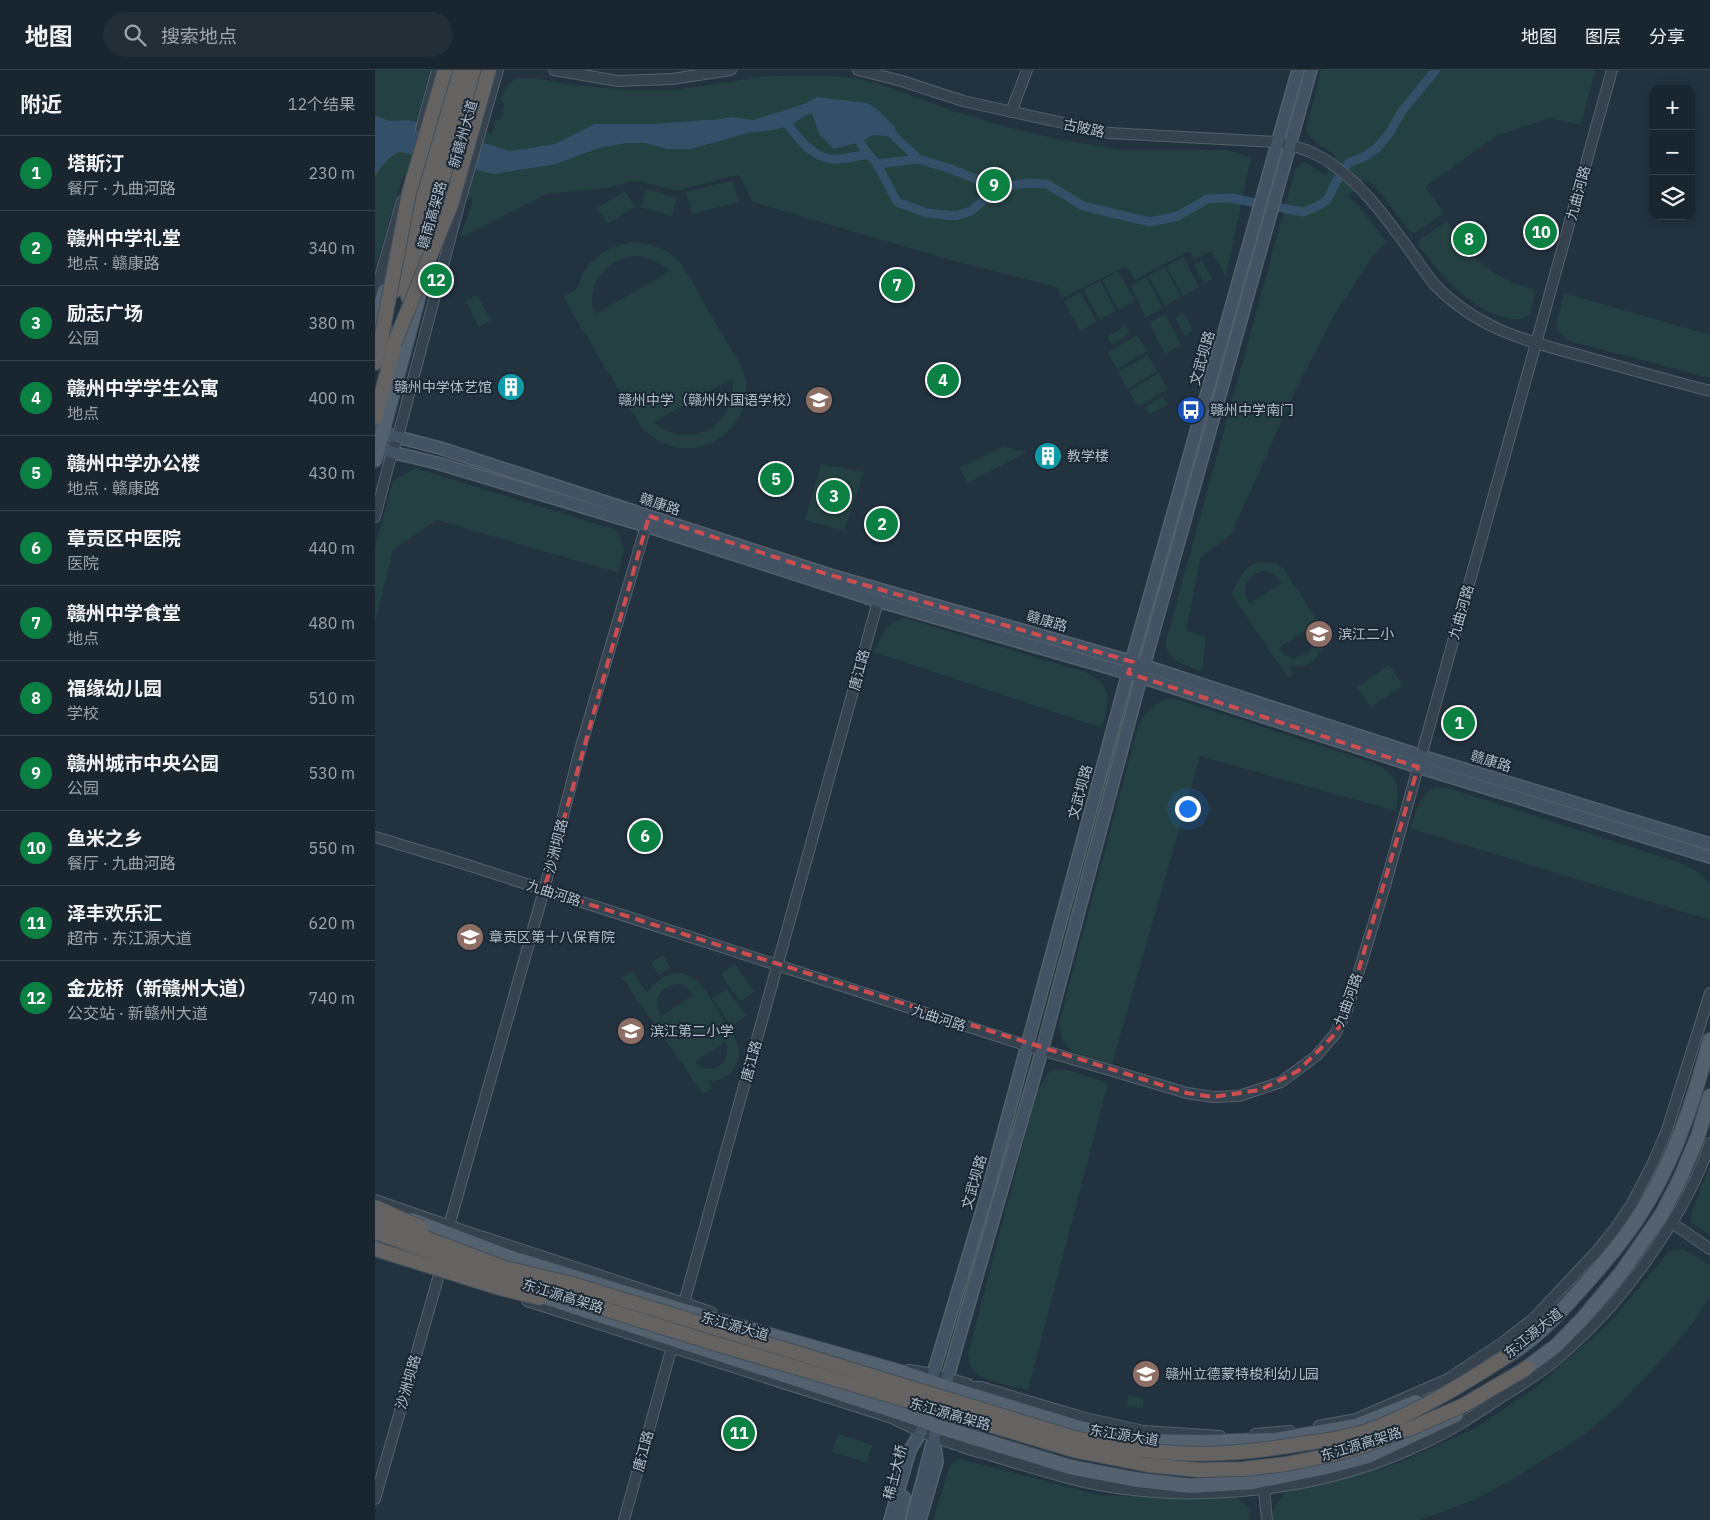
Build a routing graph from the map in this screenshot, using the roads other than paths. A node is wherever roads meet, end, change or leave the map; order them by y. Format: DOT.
graph roads {
  1 [pos="460,70"];
  2 [pos="474,70"];
  3 [pos="482,70"];
  4 [pos="489,70"];
  5 [pos="498,70"];
  6 [pos="554,70"];
  7 [pos="731,70"];
  8 [pos="858,70"];
  9 [pos="1027,70"];
  10 [pos="1298,70"];
  11 [pos="1311,70"];
  12 [pos="1612,70"];
  13 [pos="443,74"];
  14 [pos="1011,112"];
  15 [pos="1278,142"];
  16 [pos="1291,145"];
  17 [pos="409,193"];
  18 [pos="375,294"];
  19 [pos="375,324"];
  20 [pos="388,342"];
  21 [pos="1537,343"];
  22 [pos="375,363"];
  23 [pos="1710,391"];
  24 [pos="375,418"];
  25 [pos="378,431"];
  26 [pos="399,436"];
  27 [pos="376,452"];
  28 [pos="392,452"];
  29 [pos="375,517"];
  30 [pos="647,521"];
  31 [pos="878,602"];
  32 [pos="1133,662"];
  33 [pos="1143,671"];
  34 [pos="1128,673"];
  35 [pos="1421,756"];
  36 [pos="1418,767"];
  37 [pos="375,837"];
  38 [pos="1707,842"];
  39 [pos="1690,850"];
  40 [pos="1710,857"];
  41 [pos="1710,863"];
  42 [pos="544,890"];
  43 [pos="777,964"];
  44 [pos="1710,993"];
  45 [pos="1710,1040"];
  46 [pos="1028,1046"];
  47 [pos="1042,1050"];
  48 [pos="1710,1096"];
  49 [pos="1710,1143"];
  50 [pos="375,1200"];
  51 [pos="375,1207"];
  52 [pos="375,1219"];
  53 [pos="1672,1224"];
  54 [pos="449,1230"];
  55 [pos="375,1232"];
  56 [pos="375,1239"];
  57 [pos="1710,1248"];
  58 [pos="375,1249"];
  59 [pos="375,1256"];
  60 [pos="440,1268"];
  61 [pos="572,1284"];
  62 [pos="682,1307"];
  63 [pos="711,1342"];
  64 [pos="673,1343"];
  65 [pos="1510,1354"];
  66 [pos="1527,1368"];
  67 [pos="932,1378"];
  68 [pos="946,1383"];
  69 [pos="929,1429"];
  70 [pos="1264,1490"];
  71 [pos="375,1499"];
  72 [pos="625,1520"];
  73 [pos="890,1520"];
  74 [pos="899,1520"];
  75 [pos="912,1520"];
  76 [pos="920,1520"];
  77 [pos="1267,1520"];
  1 -- 20 [label="highway, 赣南高架路, bridge"];
  2 -- 20 [label="highway, 赣南高架路, bridge"];
  3 -- 25 [label="main road, 新赣州大道"];
  4 -- 20 [label="highway, bridge"];
  5 -- 26 [label="street"];
  6 -- 7 [label="street"];
  8 -- 14 [label="street, 古陂路"];
  9 -- 14 [label="street"];
  10 -- 15 [label="main road, 文武坝路"];
  11 -- 16 [label="main road, 文武坝路"];
  12 -- 21 [label="street, 九曲河路"];
  13 -- 17 [label="main road, 新赣州大道"];
  13 -- 20 [label="highway, bridge"];
  14 -- 15 [label="street, 古陂路"];
  15 -- 16 [label="street, 古陂路"];
  15 -- 32 [label="main road, 文武坝路"];
  16 -- 21 [label="street, 古陂路"];
  16 -- 33 [label="main road, 文武坝路"];
  17 -- 18 [label="street"];
  17 -- 19 [label="main road, 新赣州大道"];
  20 -- 22 [label="highway, 赣南高架路"];
  20 -- 24 [label="highway, 赣南高架路"];
  21 -- 23 [label="street, 古陂路"];
  21 -- 35 [label="street, 九曲河路"];
  25 -- 26 [label="main road, 赣康路"];
  25 -- 27 [label="main road, 新赣州大道"];
  26 -- 28 [label="street"];
  26 -- 30 [label="main road, 赣康路"];
  27 -- 28 [label="main road, 赣康路"];
  28 -- 29 [label="street"];
  28 -- 30 [label="main road, 赣康路"];
  30 -- 31 [label="main road, 赣康路"];
  30 -- 32 [label="main road, 赣康路"];
  30 -- 42 [label="street, 沙洲坝路"];
  31 -- 34 [label="main road, 赣康路"];
  31 -- 43 [label="street, 唐江路"];
  32 -- 33 [label="main road, 赣康路"];
  32 -- 34 [label="main road, 文武坝路"];
  33 -- 34 [label="main road, 赣康路"];
  33 -- 35 [label="main road, 赣康路"];
  33 -- 36 [label="main road, 赣康路"];
  33 -- 47 [label="main road, 文武坝路"];
  34 -- 46 [label="main road, 文武坝路"];
  35 -- 36 [label="street, 九曲河路"];
  35 -- 38 [label="main road, 赣康路"];
  36 -- 39 [label="main road, 赣康路"];
  36 -- 47 [label="street, 九曲河路"];
  37 -- 42 [label="street, 九曲河路"];
  39 -- 40 [label="main road, 赣康路"];
  39 -- 41 [label="main road"];
  42 -- 43 [label="street, 九曲河路"];
  42 -- 54 [label="street, 沙洲坝路"];
  43 -- 46 [label="street, 九曲河路"];
  43 -- 62 [label="street, 唐江路"];
  44 -- 68 [label="street"];
  45 -- 65 [label="main road, 东江源大道"];
  46 -- 47 [label="street, 九曲河路"];
  46 -- 67 [label="main road, 文武坝路"];
  47 -- 68 [label="main road, 文武坝路"];
  48 -- 66 [label="main road, 东江源大道"];
  49 -- 53 [label="street"];
  50 -- 54 [label="street"];
  51 -- 54 [label="main road, 东江源大道"];
  51 -- 61 [label="highway, bridge"];
  52 -- 61 [label="highway, 东江源高架路, bridge"];
  53 -- 57 [label="street"];
  53 -- 70 [label="street"];
  54 -- 62 [label="main road, 东江源大道"];
  55 -- 63 [label="highway, 东江源高架路, bridge"];
  56 -- 60 [label="main road, 东江源大道"];
  58 -- 60 [label="highway, bridge"];
  59 -- 60 [label="highway, bridge"];
  60 -- 63 [label="highway, bridge"];
  60 -- 64 [label="main road, 东江源大道"];
  60 -- 71 [label="street, 沙洲坝路"];
  61 -- 65 [label="highway, 东江源高架路, bridge"];
  62 -- 64 [label="street, 唐江路"];
  62 -- 67 [label="main road, 东江源大道"];
  63 -- 66 [label="highway, 东江源高架路, bridge"];
  64 -- 69 [label="main road, 东江源大道"];
  64 -- 72 [label="street, 唐江路"];
  65 -- 68 [label="main road, 东江源大道"];
  66 -- 69 [label="main road, 东江源大道"];
  67 -- 68 [label="main road, 东江源大道"];
  67 -- 69 [label="main road, 文武坝路"];
  68 -- 69 [label="main road, 文武坝路"];
  69 -- 70 [label="street"];
  69 -- 73 [label="main road, 文武坝路"];
  69 -- 74 [label="main road, 稀土大桥"];
  69 -- 75 [label="main road, 稀土大桥"];
  69 -- 76 [label="main road, 文武坝路"];
  70 -- 77 [label="street"];
}
